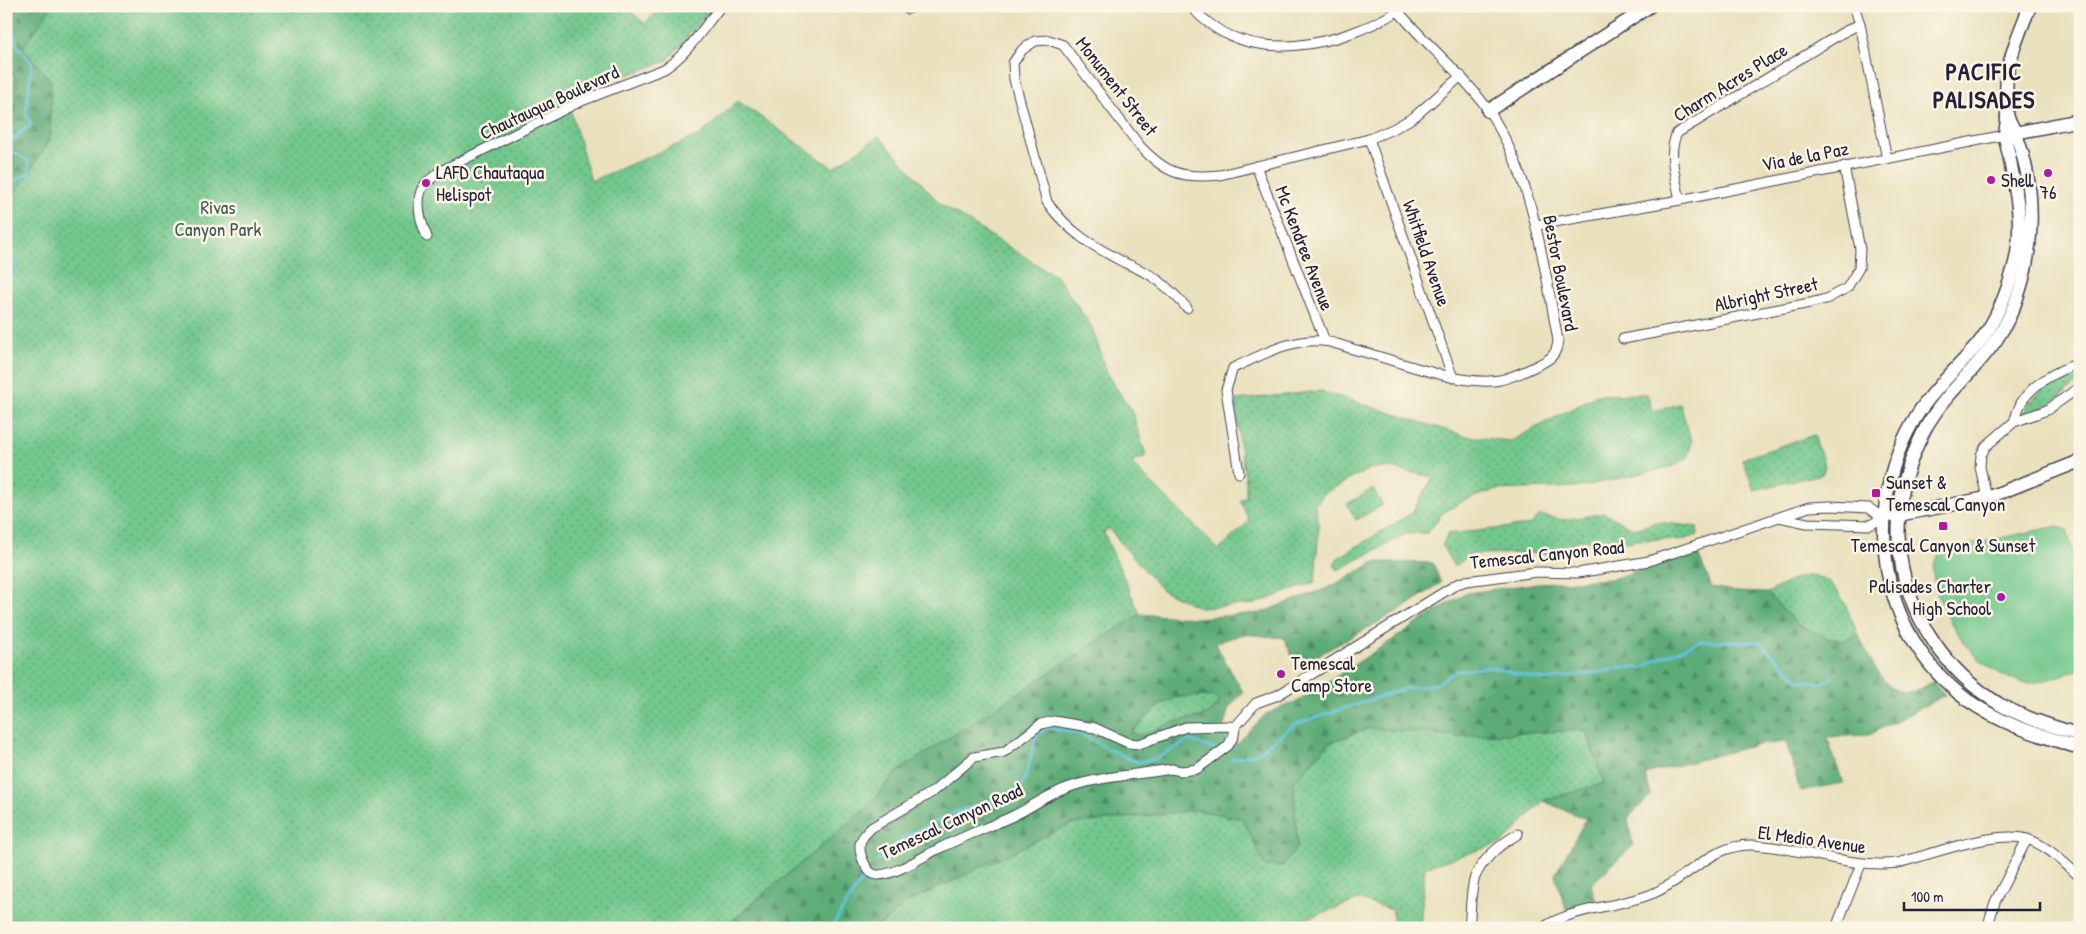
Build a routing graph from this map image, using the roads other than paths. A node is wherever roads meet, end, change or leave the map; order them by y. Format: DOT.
graph roads {
  1 [pos="721,6"];
  2 [pos="1191,6"];
  3 [pos="1650,6"];
  4 [pos="1854,6"];
  5 [pos="2030,6"];
  6 [pos="1399,8"];
  7 [pos="1860,24"];
  8 [pos="1461,76"];
  9 [pos="1488,111"];
  10 [pos="2080,120"];
  11 [pos="2011,134"];
  12 [pos="1369,139"];
  13 [pos="1887,159"];
  14 [pos="1256,166"];
  15 [pos="1844,166"];
  16 [pos="1680,200"];
  17 [pos="1537,225"];
  18 [pos="427,237"];
  19 [pos="1187,308"];
  20 [pos="1623,339"];
  21 [pos="1325,341"];
  22 [pos="2080,363"];
  23 [pos="1454,378"];
  24 [pos="2080,387"];
  25 [pos="2014,422"];
  26 [pos="2080,461"];
  27 [pos="1239,474"];
  28 [pos="1987,498"];
  29 [pos="1899,515"];
  30 [pos="1780,517"];
  31 [pos="1883,518"];
  32 [pos="1235,727"];
  33 [pos="2080,735"];
  34 [pos="2080,748"];
  35 [pos="1518,834"];
  36 [pos="2027,839"];
  37 [pos="1861,864"];
  38 [pos="2080,877"];
  39 [pos="1469,928"];
  40 [pos="1543,928"];
  41 [pos="1836,928"];
  42 [pos="1987,928"];
  1 -- 18 [label="street, Chautauqua Boulevard"];
  2 -- 6 [label="street"];
  3 -- 9 [label="main road"];
  4 -- 7 [label="street"];
  5 -- 11 [label="main road"];
  6 -- 8 [label="street, Bestor Boulevard"];
  7 -- 13 [label="street"];
  7 -- 16 [label="street, Charm Acres Place"];
  8 -- 9 [label="street, Bestor Boulevard"];
  8 -- 12 [label="street, Monument Street"];
  9 -- 17 [label="street, Bestor Boulevard"];
  10 -- 11 [label="main road, Via de la Paz"];
  11 -- 13 [label="street, Via de la Paz"];
  11 -- 29 [label="main road"];
  11 -- 31 [label="main road"];
  12 -- 14 [label="street, Monument Street"];
  12 -- 23 [label="street, Whitfield Avenue"];
  13 -- 15 [label="street, Via de la Paz"];
  14 -- 19 [label="street, Monument Street"];
  14 -- 21 [label="street, Mc Kendree Avenue"];
  15 -- 16 [label="street, Via de la Paz"];
  15 -- 20 [label="street, Albright Street"];
  16 -- 17 [label="street, Via de la Paz"];
  17 -- 23 [label="street, Bestor Boulevard"];
  21 -- 23 [label="street, Bestor Boulevard"];
  21 -- 27 [label="street, Bestor Boulevard"];
  22 -- 25 [label="street"];
  24 -- 25 [label="street"];
  25 -- 28 [label="street"];
  26 -- 28 [label="main road"];
  28 -- 29 [label="main road"];
  29 -- 31 [label="main road"];
  29 -- 33 [label="main road"];
  30 -- 31 [label="street"];
  30 -- 31 [label="street, Temescal Canyon Road"];
  30 -- 32 [label="street, Temescal Canyon Road"];
  31 -- 34 [label="main road"];
  32 -- 32 [label="street, Temescal Canyon Road"];
  35 -- 39 [label="street"];
  36 -- 37 [label="street, El Medio Avenue"];
  36 -- 38 [label="street, El Medio Avenue"];
  36 -- 42 [label="street"];
  37 -- 40 [label="street, El Medio Avenue"];
  37 -- 41 [label="street"];
}
